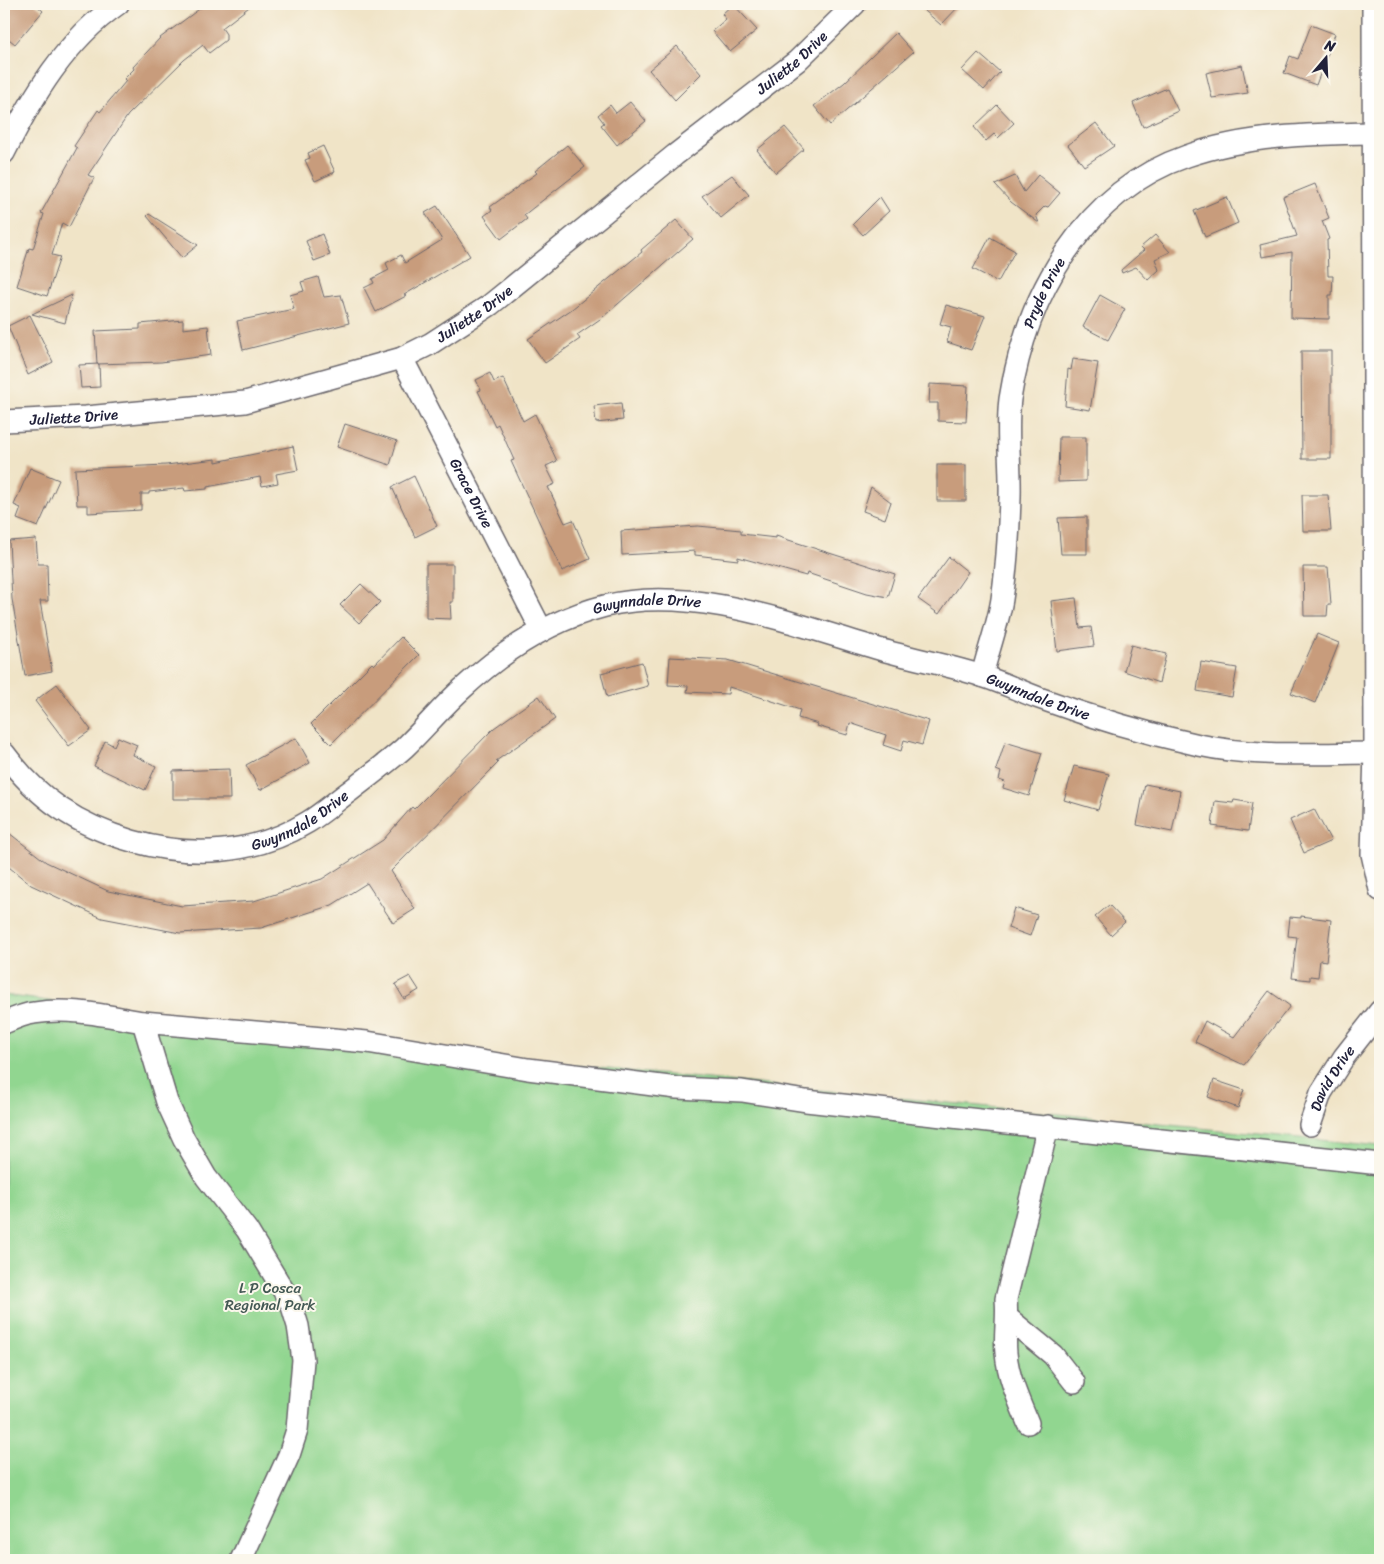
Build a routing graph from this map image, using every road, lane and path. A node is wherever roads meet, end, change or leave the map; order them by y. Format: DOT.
graph roads {
  1 [pos="118,4"];
  2 [pos="855,4"];
  3 [pos="1373,4"];
  4 [pos="1374,133"];
  5 [pos="4,153"];
  6 [pos="402,358"];
  7 [pos="4,421"];
  8 [pos="541,630"];
  9 [pos="982,676"];
  10 [pos="1377,752"];
  11 [pos="4,753"];
  12 [pos="1380,890"];
  13 [pos="1380,1011"];
  14 [pos="143,1022"];
  15 [pos="4,1023"];
  16 [pos="1310,1124"];
  17 [pos="1048,1126"];
  18 [pos="1380,1164"];
  19 [pos="1008,1318"];
  20 [pos="1074,1382"];
  21 [pos="1028,1423"];
  22 [pos="241,1560"];
  1 -- 5 [label="street"];
  2 -- 6 [label="street, Juliette Drive"];
  3 -- 4 [label="street"];
  4 -- 9 [label="street, Pryde Drive"];
  4 -- 10 [label="street"];
  6 -- 7 [label="street, Juliette Drive"];
  6 -- 8 [label="street, Grace Drive"];
  8 -- 9 [label="street, Gwynndale Drive"];
  8 -- 11 [label="street, Gwynndale Drive"];
  9 -- 10 [label="street, Gwynndale Drive"];
  10 -- 12 [label="street"];
  13 -- 16 [label="street, David Drive"];
  14 -- 15 [label="street"];
  14 -- 17 [label="street"];
  14 -- 22 [label="street"];
  17 -- 18 [label="street"];
  17 -- 19 [label="street"];
  19 -- 20 [label="street"];
  19 -- 21 [label="street"];
}
